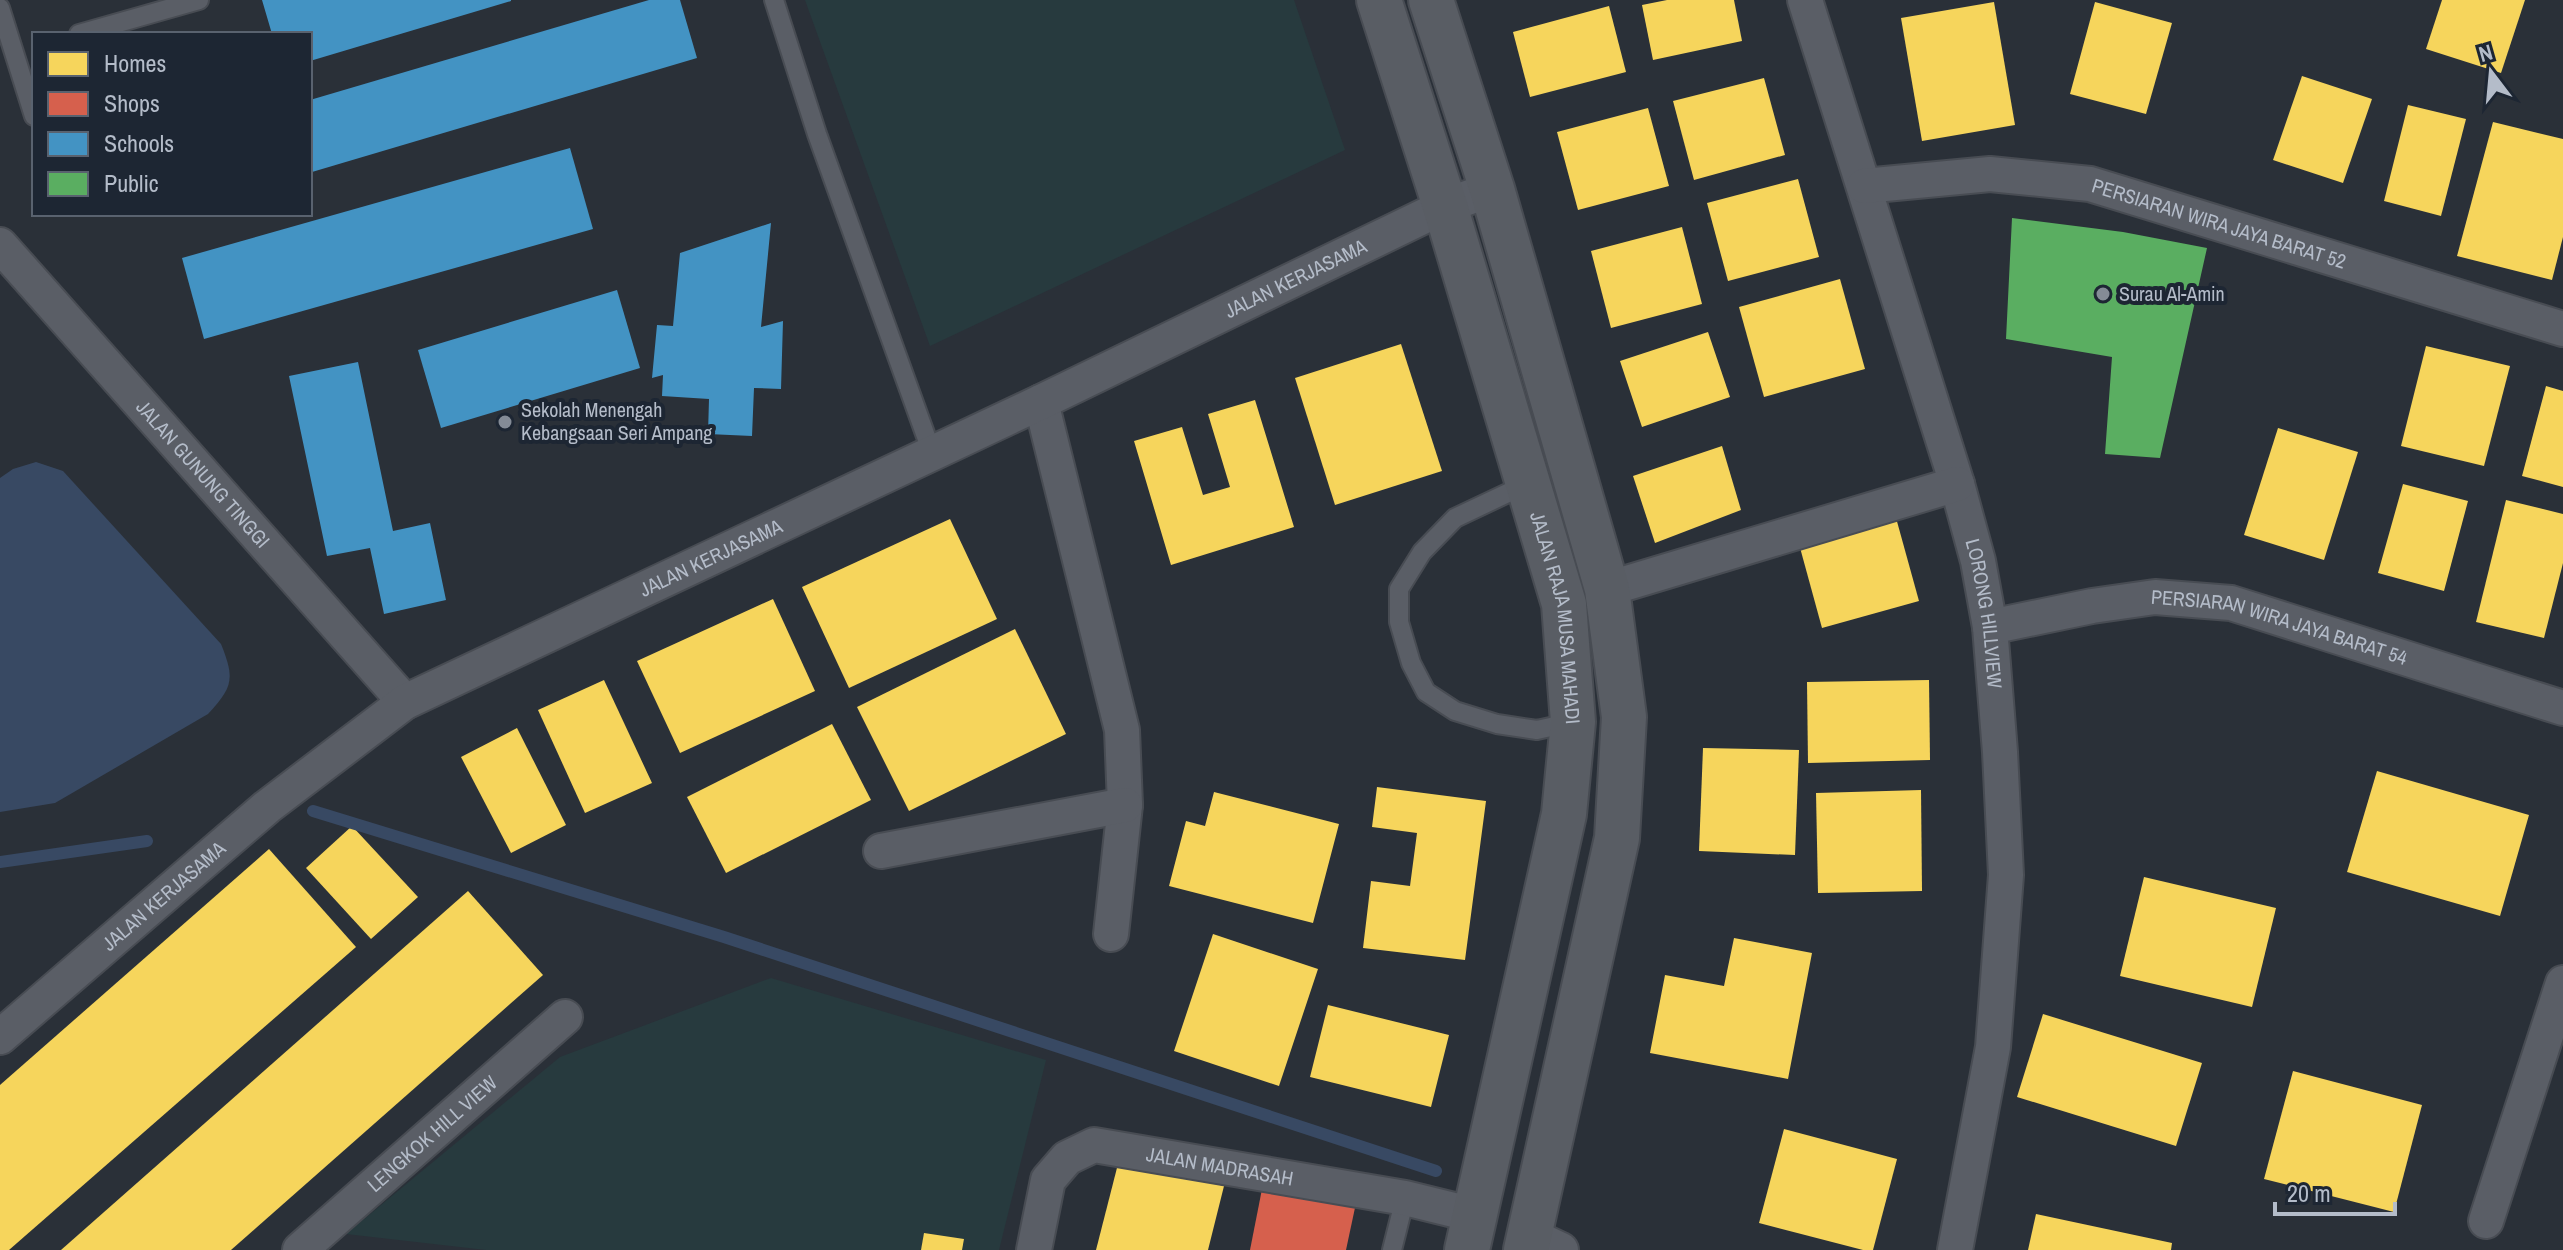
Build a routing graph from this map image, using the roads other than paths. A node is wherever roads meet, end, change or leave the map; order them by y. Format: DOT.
graph roads {
  1 [pos="199,0"];
  2 [pos="774,0"];
  3 [pos="1379,0"];
  4 [pos="1431,0"];
  5 [pos="1805,0"];
  6 [pos="0,8"];
  7 [pos="86,32"];
  8 [pos="25,50"];
  9 [pos="32,101"];
  10 [pos="1864,186"];
  11 [pos="1492,189"];
  12 [pos="1445,206"];
  13 [pos="0,245"];
  14 [pos="2563,329"];
  15 [pos="1041,402"];
  16 [pos="932,453"];
  17 [pos="1529,483"];
  18 [pos="1957,484"];
  19 [pos="1607,589"];
  20 [pos="1990,627"];
  21 [pos="405,702"];
  22 [pos="2563,708"];
  23 [pos="1573,722"];
  24 [pos="1125,805"];
  25 [pos="881,851"];
  26 [pos="1111,934"];
  27 [pos="2563,983"];
  28 [pos="565,1017"];
  29 [pos="0,1037"];
  30 [pos="1405,1198"];
  31 [pos="2486,1221"];
  32 [pos="1471,1232"];
  33 [pos="1539,1245"];
  34 [pos="300,1250"];
  35 [pos="1034,1250"];
  36 [pos="1392,1250"];
  37 [pos="1955,1250"];
  1 -- 7 [label="lane"];
  2 -- 16 [label="lane"];
  3 -- 12 [label="main road, JALAN RAJA MUSA MAHADI"];
  4 -- 11 [label="main road"];
  5 -- 10 [label="street, LORONG HILLVIEW"];
  6 -- 8 [label="lane"];
  8 -- 9 [label="lane"];
  10 -- 14 [label="street, PERSIARAN WIRA JAYA BARAT 52"];
  10 -- 18 [label="street, LORONG HILLVIEW"];
  11 -- 12 [label="street, JALAN KERJASAMA"];
  11 -- 19 [label="main road"];
  12 -- 15 [label="street, JALAN KERJASAMA"];
  12 -- 17 [label="main road, JALAN RAJA MUSA MAHADI"];
  13 -- 21 [label="street, JALAN GUNUNG TINGGI"];
  15 -- 16 [label="street, JALAN KERJASAMA"];
  15 -- 24 [label="street"];
  16 -- 21 [label="street, JALAN KERJASAMA"];
  17 -- 23 [label="main road, JALAN RAJA MUSA MAHADI"];
  17 -- 23 [label="lane"];
  18 -- 19 [label="street"];
  18 -- 20 [label="street, LORONG HILLVIEW"];
  19 -- 33 [label="main road"];
  20 -- 22 [label="street, PERSIARAN WIRA JAYA BARAT 54"];
  20 -- 37 [label="street, LORONG HILLVIEW"];
  21 -- 29 [label="street, JALAN KERJASAMA"];
  23 -- 32 [label="main road, JALAN RAJA MUSA MAHADI"];
  24 -- 25 [label="street"];
  24 -- 26 [label="street"];
  27 -- 31 [label="street"];
  28 -- 34 [label="street, LENGKOK HILL VIEW"];
  30 -- 32 [label="street, JALAN MADRASAH"];
  30 -- 35 [label="street, JALAN MADRASAH"];
  30 -- 36 [label="lane"];
}
